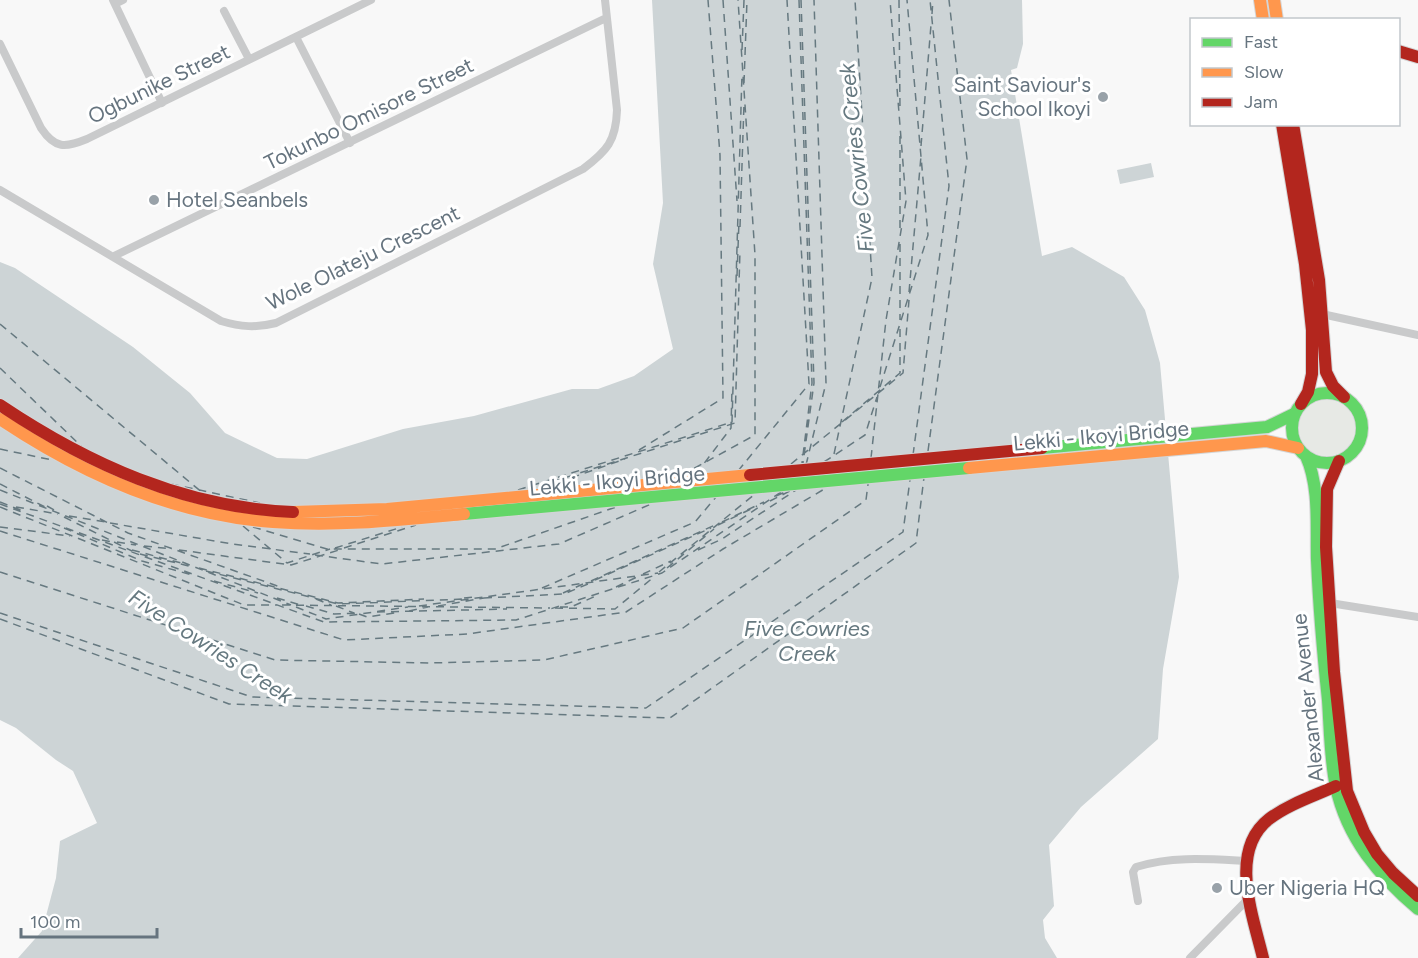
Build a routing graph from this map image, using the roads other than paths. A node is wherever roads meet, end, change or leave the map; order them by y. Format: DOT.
graph roads {
  1 [pos="371,0"];
  2 [pos="604,0"];
  3 [pos="1260,0"];
  4 [pos="1274,0"];
  5 [pos="117,1"];
  6 [pos="224,10"];
  7 [pos="606,18"];
  8 [pos="1263,18"];
  9 [pos="1277,18"];
  10 [pos="296,37"];
  11 [pos="1,50"];
  12 [pos="1400,52"];
  13 [pos="1418,57"];
  14 [pos="249,59"];
  15 [pos="162,103"];
  16 [pos="1282,126"];
  17 [pos="1293,126"];
  18 [pos="350,143"];
  19 [pos="0,190"];
  20 [pos="114,256"];
  21 [pos="1322,314"];
  22 [pos="1418,335"];
  23 [pos="1344,397"];
  24 [pos="0,405"];
  25 [pos="1297,409"];
  26 [pos="0,419"];
  27 [pos="1302,452"];
  28 [pos="1339,461"];
  29 [pos="1330,603"];
  30 [pos="1418,617"];
  31 [pos="1336,786"];
  32 [pos="1245,861"];
  33 [pos="1418,896"];
  34 [pos="1249,898"];
  35 [pos="1138,901"];
  36 [pos="1418,909"];
  37 [pos="1190,958"];
  38 [pos="1263,958"];
  1 -- 10 [label="street, Ogbunike Street"];
  2 -- 7 [label="street, Wole Olateju Crescent"];
  3 -- 8 [label="main road"];
  4 -- 9 [label="main road"];
  5 -- 15 [label="street"];
  6 -- 14 [label="street"];
  7 -- 18 [label="street, Tokunbo Omisore Street"];
  7 -- 20 [label="street, Wole Olateju Crescent"];
  10 -- 14 [label="street, Ogbunike Street"];
  10 -- 18 [label="street"];
  11 -- 15 [label="street, Ogbunike Street"];
  12 -- 13 [label="main road"];
  14 -- 15 [label="street, Ogbunike Street"];
  16 -- 25 [label="main road"];
  17 -- 21 [label="main road"];
  18 -- 20 [label="street, Tokunbo Omisore Street"];
  19 -- 20 [label="street, Wole Olateju Crescent"];
  21 -- 22 [label="street"];
  21 -- 23 [label="main road"];
  23 -- 25 [label="main road"];
  23 -- 28 [label="main road"];
  24 -- 25 [label="main road, Lekki - Ikoyi Bridge"];
  25 -- 27 [label="main road"];
  26 -- 27 [label="main road, Lekki - Ikoyi Bridge"];
  27 -- 28 [label="main road"];
  27 -- 31 [label="main road, Alexander Avenue"];
  28 -- 29 [label="main road, Alexander Avenue"];
  29 -- 30 [label="street"];
  29 -- 33 [label="main road, Alexander Avenue"];
  31 -- 32 [label="main road"];
  31 -- 36 [label="main road, Alexander Avenue"];
  32 -- 34 [label="main road"];
  32 -- 35 [label="street"];
  34 -- 37 [label="street"];
  34 -- 38 [label="main road"];
}
